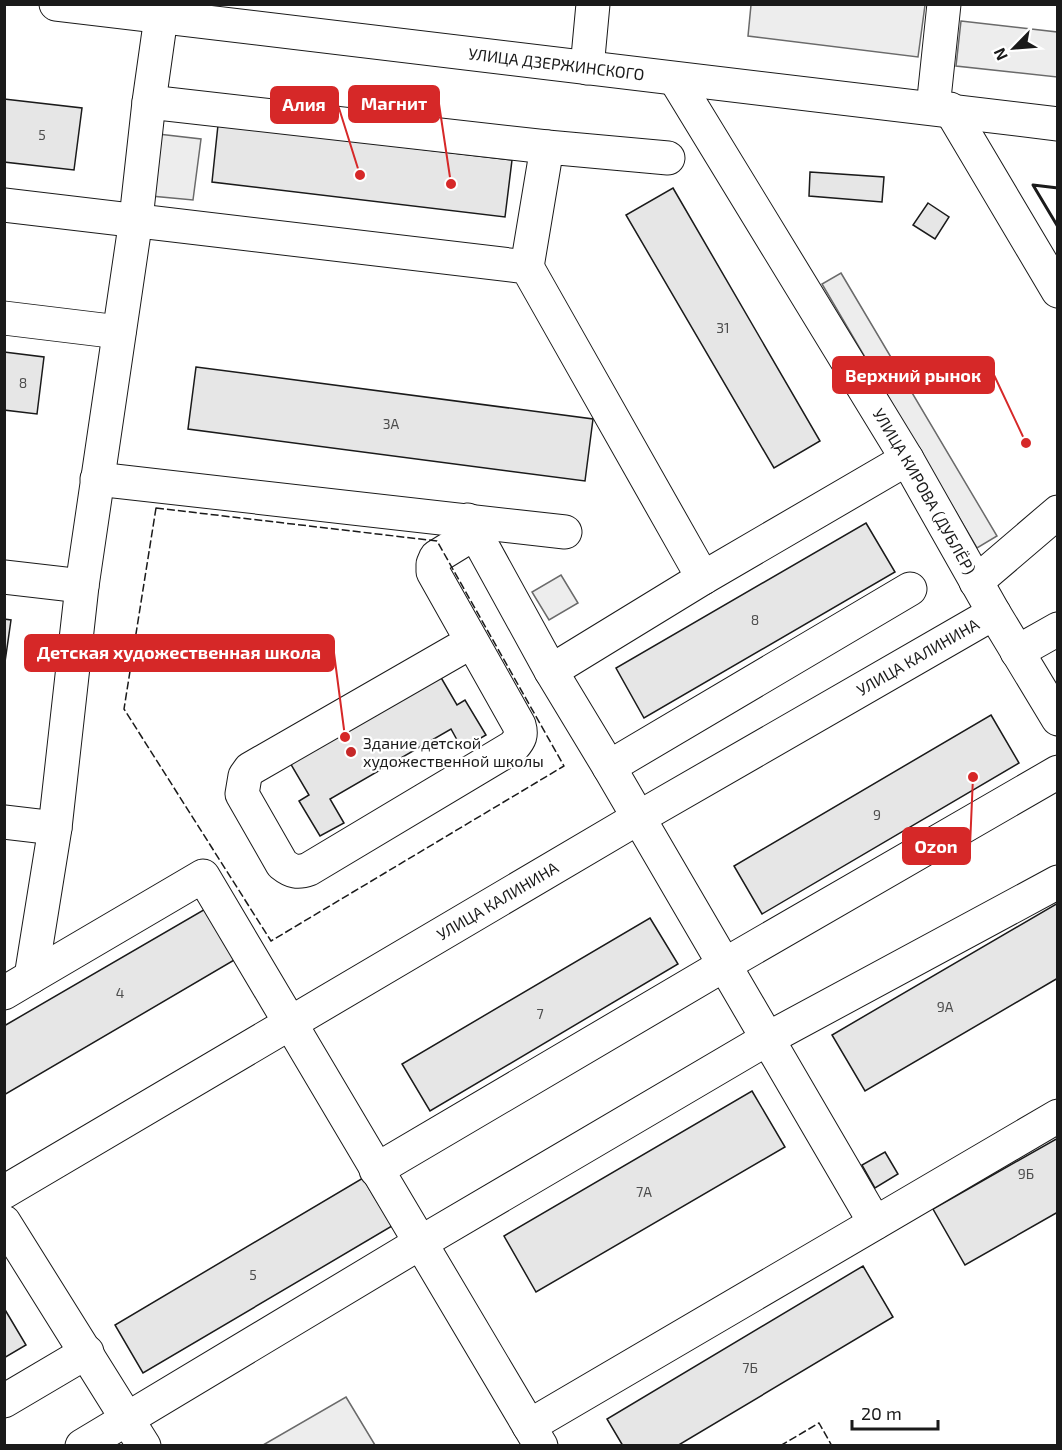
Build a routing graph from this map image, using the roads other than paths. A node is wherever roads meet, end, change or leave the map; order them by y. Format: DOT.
graph roads {
  1 [pos="56,4"];
  2 [pos="593,4"];
  3 [pos="944,4"];
  4 [pos="161,17"];
  5 [pos="587,68"];
  6 [pos="675,79"];
  7 [pos="148,102"];
  8 [pos="941,109"];
  9 [pos="1058,124"];
  10 [pos="547,147"];
  11 [pos="668,158"];
  12 [pos="4,205"];
  13 [pos="136,219"];
  14 [pos="527,267"];
  15 [pos="1058,291"];
  16 [pos="4,318"];
  17 [pos="119,332"];
  18 [pos="907,459"];
  19 [pos="97,479"];
  20 [pos="1058,512"];
  21 [pos="471,526"];
  22 [pos="565,532"];
  23 [pos="4,577"];
  24 [pos="703,578"];
  25 [pos="976,582"];
  26 [pos="82,586"];
  27 [pos="910,589"];
  28 [pos="994,613"];
  29 [pos="1058,629"];
  30 [pos="471,642"];
  31 [pos="1017,652"];
  32 [pos="551,671"];
  33 [pos="1058,719"];
  34 [pos="609,767"];
  35 [pos="1058,772"];
  36 [pos="638,818"];
  37 [pos="4,822"];
  38 [pos="55,828"];
  39 [pos="1058,882"];
  40 [pos="724,965"];
  41 [pos="18,985"];
  42 [pos="289,1024"];
  43 [pos="767,1039"];
  44 [pos="1058,1116"];
  45 [pos="376,1170"];
  46 [pos="4,1192"];
  47 [pos="4,1222"];
  48 [pos="875,1223"];
  49 [pos="420,1243"];
  50 [pos="87,1352"];
  51 [pos="4,1401"];
  52 [pos="128,1418"];
  53 [pos="535,1436"];
  54 [pos="82,1446"];
  55 [pos="144,1446"];
  1 -- 4 [label="street, УЛИЦА ДЗЕРЖИНСКОГО"];
  2 -- 5 [label="street"];
  3 -- 8 [label="street"];
  4 -- 5 [label="street, УЛИЦА ДЗЕРЖИНСКОГО"];
  4 -- 7 [label="street"];
  5 -- 6 [label="street, УЛИЦА ДЗЕРЖИНСКОГО"];
  6 -- 8 [label="street, УЛИЦА ДЗЕРЖИНСКОГО"];
  6 -- 18 [label="street, УЛИЦА КИРОВА (ДУБЛЁР)"];
  7 -- 10 [label="street"];
  7 -- 13 [label="street"];
  8 -- 9 [label="street, УЛИЦА ДЗЕРЖИНСКОГО"];
  8 -- 15 [label="street"];
  10 -- 11 [label="street"];
  10 -- 14 [label="street"];
  12 -- 13 [label="street"];
  13 -- 14 [label="street"];
  13 -- 17 [label="street"];
  14 -- 24 [label="street"];
  16 -- 17 [label="street"];
  17 -- 19 [label="street"];
  18 -- 24 [label="street"];
  18 -- 25 [label="street, УЛИЦА КИРОВА (ДУБЛЁР)"];
  19 -- 21 [label="street"];
  19 -- 26 [label="street"];
  20 -- 25 [label="street"];
  21 -- 22 [label="street"];
  21 -- 30 [label="street"];
  21 -- 32 [label="street"];
  23 -- 26 [label="street"];
  24 -- 32 [label="street"];
  25 -- 28 [label="street, УЛИЦА КИРОВА (ДУБЛЁР)"];
  26 -- 38 [label="street"];
  27 -- 34 [label="street"];
  28 -- 31 [label="street, УЛИЦА КИРОВА (ДУБЛЁР)"];
  28 -- 36 [label="street, УЛИЦА КАЛИНИНА"];
  29 -- 31 [label="street"];
  30 -- 30 [label="street"];
  31 -- 33 [label="street, УЛИЦА КИРОВА (ДУБЛЁР)"];
  32 -- 34 [label="street"];
  34 -- 36 [label="street"];
  35 -- 40 [label="street"];
  36 -- 40 [label="street"];
  36 -- 42 [label="street, УЛИЦА КАЛИНИНА"];
  37 -- 38 [label="street"];
  38 -- 41 [label="street"];
  39 -- 43 [label="street"];
  40 -- 43 [label="street"];
  40 -- 45 [label="street"];
  41 -- 42 [label="street"];
  42 -- 45 [label="street"];
  42 -- 46 [label="street, УЛИЦА КАЛИНИНА"];
  43 -- 48 [label="street"];
  43 -- 49 [label="street"];
  44 -- 48 [label="street"];
  45 -- 49 [label="street"];
  47 -- 50 [label="street"];
  48 -- 53 [label="street"];
  49 -- 52 [label="street"];
  49 -- 53 [label="street"];
  50 -- 51 [label="street"];
  50 -- 52 [label="street"];
  52 -- 54 [label="street"];
  52 -- 55 [label="street"];
}
